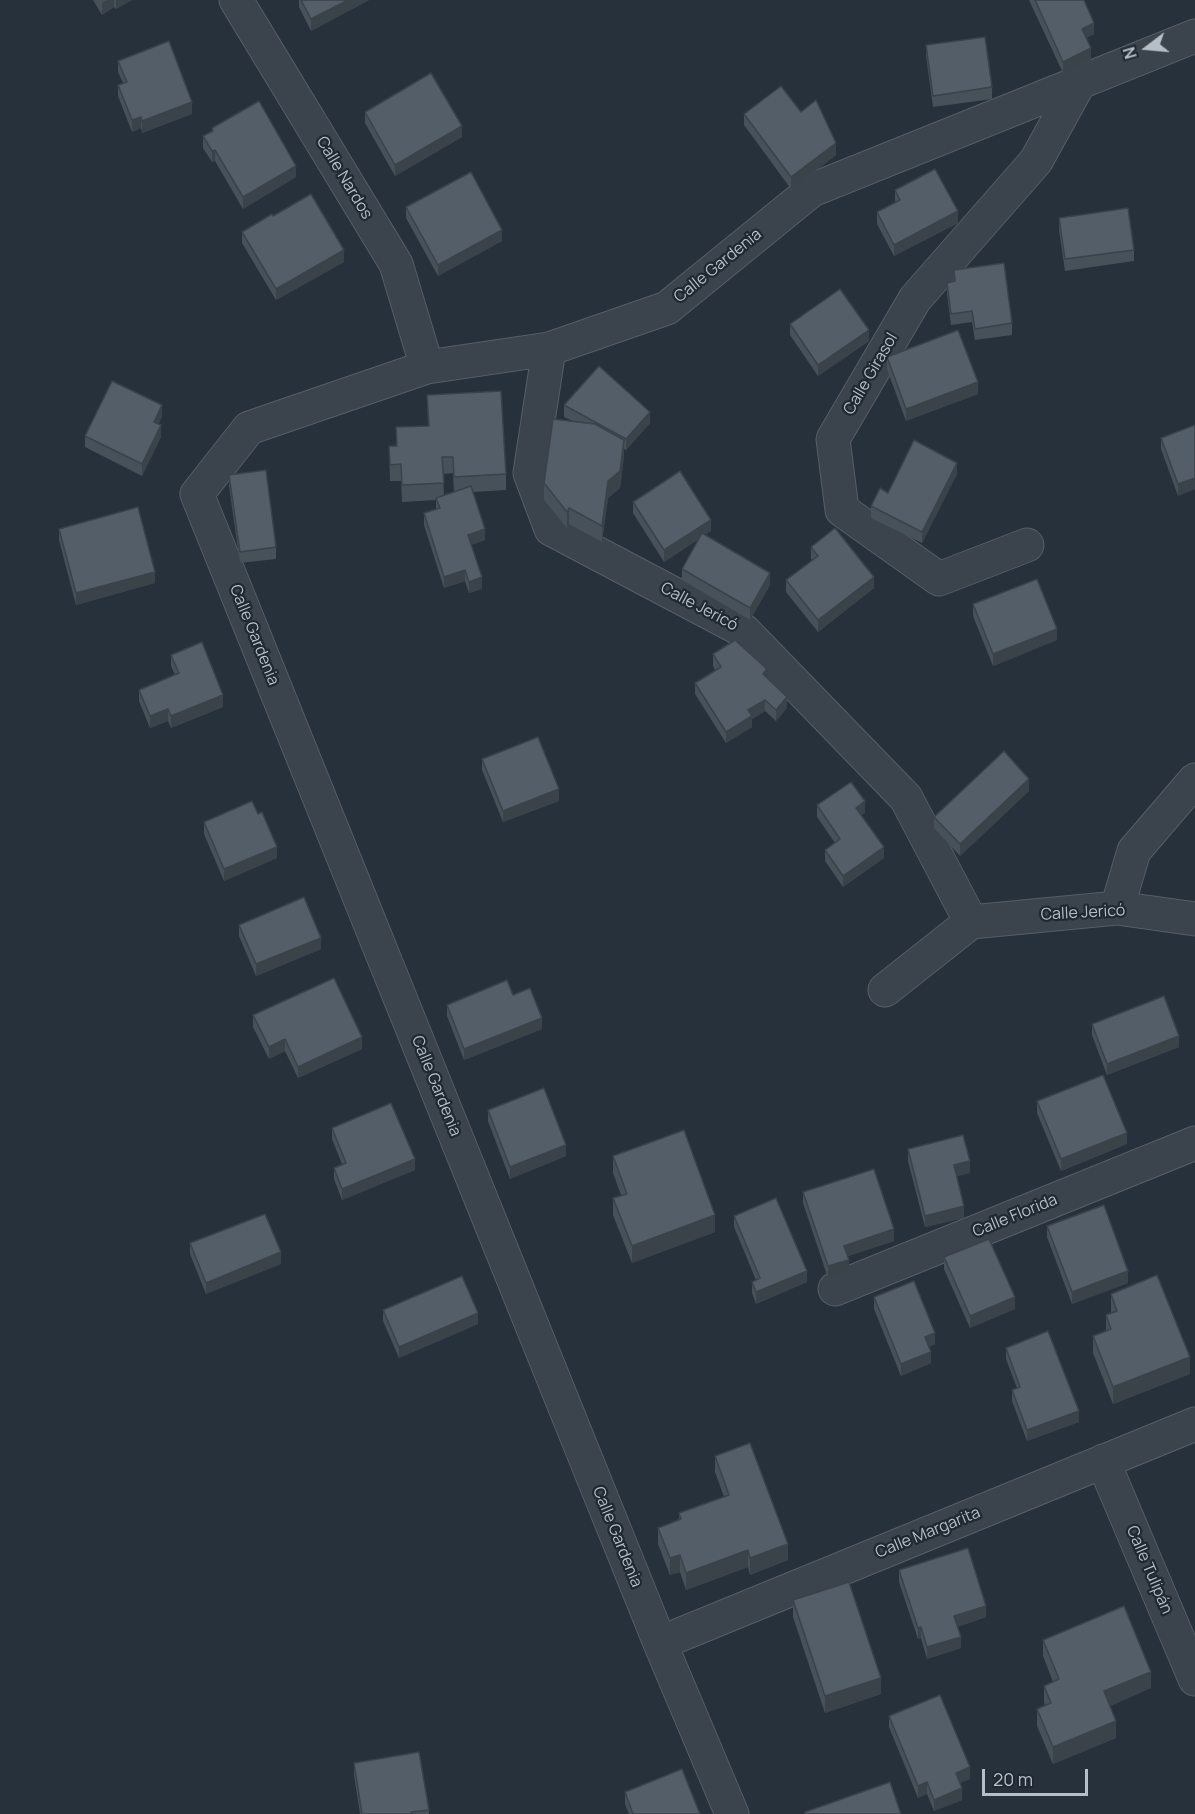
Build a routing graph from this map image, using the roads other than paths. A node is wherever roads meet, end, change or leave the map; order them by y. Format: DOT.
graph roads {
  1 [pos="237,0"];
  2 [pos="1195,36"];
  3 [pos="1079,83"];
  4 [pos="549,349"];
  5 [pos="428,367"];
  6 [pos="1027,545"];
  7 [pos="1195,780"];
  8 [pos="1117,908"];
  9 [pos="1195,920"];
  10 [pos="971,922"];
  11 [pos="885,990"];
  12 [pos="1195,1143"];
  13 [pos="835,1289"];
  14 [pos="1195,1424"];
  15 [pos="1103,1461"];
  16 [pos="660,1643"];
  17 [pos="1195,1679"];
  18 [pos="732,1814"];
  1 -- 5 [label="street, Calle Nardos"];
  2 -- 3 [label="street, Calle Gardenia"];
  3 -- 4 [label="street, Calle Gardenia"];
  3 -- 6 [label="street, Calle Girasol"];
  4 -- 5 [label="street, Calle Gardenia"];
  4 -- 10 [label="street, Calle Jericó"];
  5 -- 16 [label="street, Calle Gardenia"];
  7 -- 8 [label="street"];
  8 -- 9 [label="street, Calle Jericó"];
  8 -- 10 [label="street, Calle Jericó"];
  10 -- 11 [label="street"];
  12 -- 13 [label="street, Calle Florida"];
  14 -- 15 [label="street, Calle Margarita"];
  15 -- 16 [label="street, Calle Margarita"];
  15 -- 17 [label="street, Calle Tulipán"];
  16 -- 18 [label="street, Calle Gardenia"];
}
